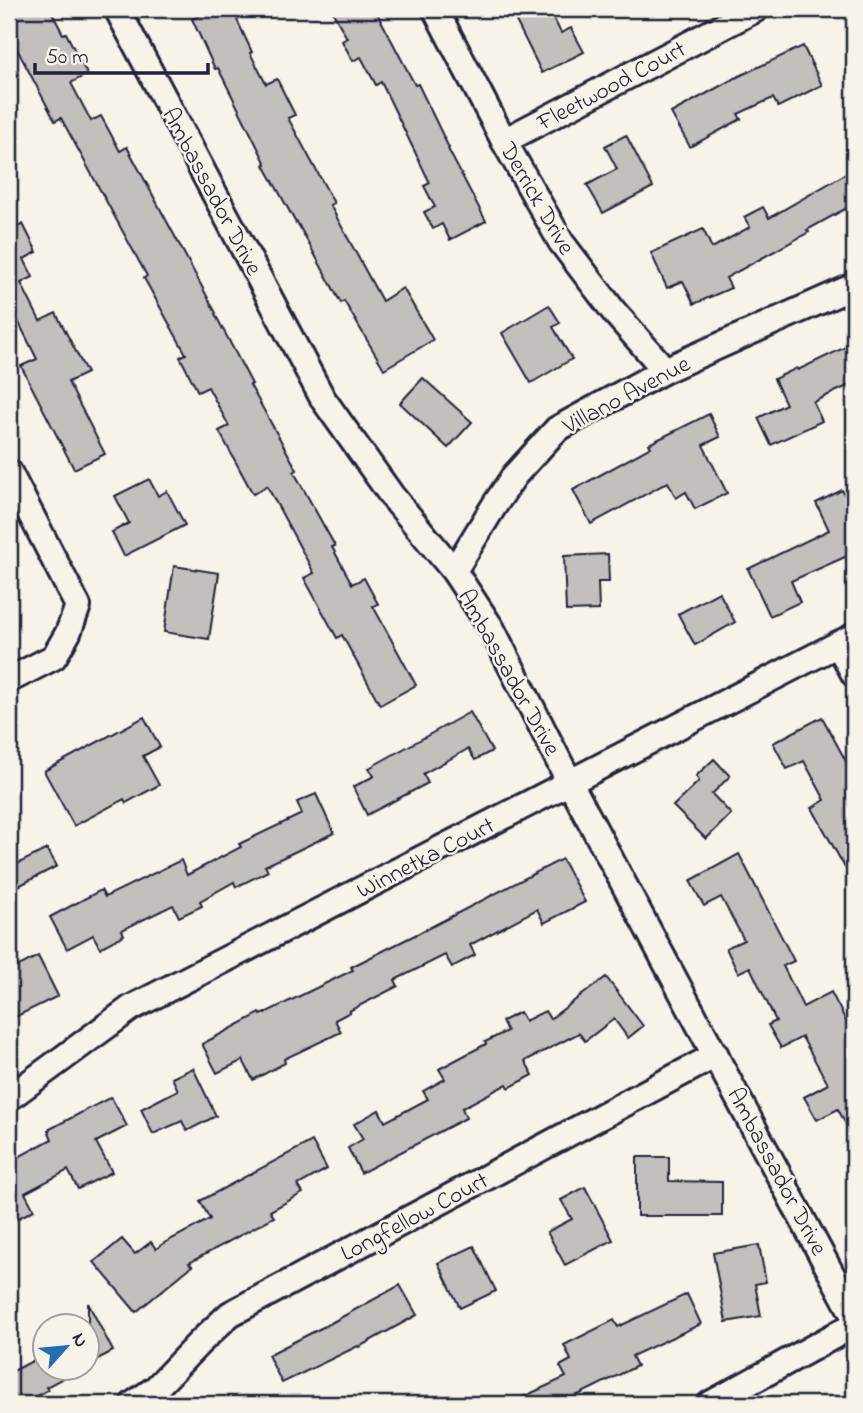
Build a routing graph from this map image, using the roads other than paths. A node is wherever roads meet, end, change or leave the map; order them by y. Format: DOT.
graph roads {
  1 [pos="117,9"];
  2 [pos="435,9"];
  3 [pos="756,9"];
  4 [pos="504,141"];
  5 [pos="854,286"];
  6 [pos="665,370"];
  7 [pos="9,472"];
  8 [pos="454,571"];
  9 [pos="846,640"];
  10 [pos="854,674"];
  11 [pos="9,680"];
  12 [pos="570,783"];
  13 [pos="716,1055"];
  14 [pos="9,1098"];
  15 [pos="854,1316"];
  16 [pos="854,1325"];
  17 [pos="133,1404"];
  18 [pos="710,1404"];
  1 -- 8 [label="street, Ambassador Drive"];
  2 -- 4 [label="street, Derrick Drive"];
  3 -- 4 [label="street, Fleetwood Court"];
  4 -- 6 [label="street, Derrick Drive"];
  5 -- 6 [label="street, Villano Avenue"];
  6 -- 8 [label="street, Villano Avenue"];
  7 -- 11 [label="street"];
  8 -- 12 [label="street, Ambassador Drive"];
  9 -- 10 [label="street"];
  9 -- 12 [label="street, Winnetka Court"];
  12 -- 13 [label="street, Ambassador Drive"];
  12 -- 14 [label="street, Winnetka Court"];
  13 -- 15 [label="street, Ambassador Drive"];
  13 -- 17 [label="street, Longfellow Court"];
  16 -- 18 [label="street"];
}
